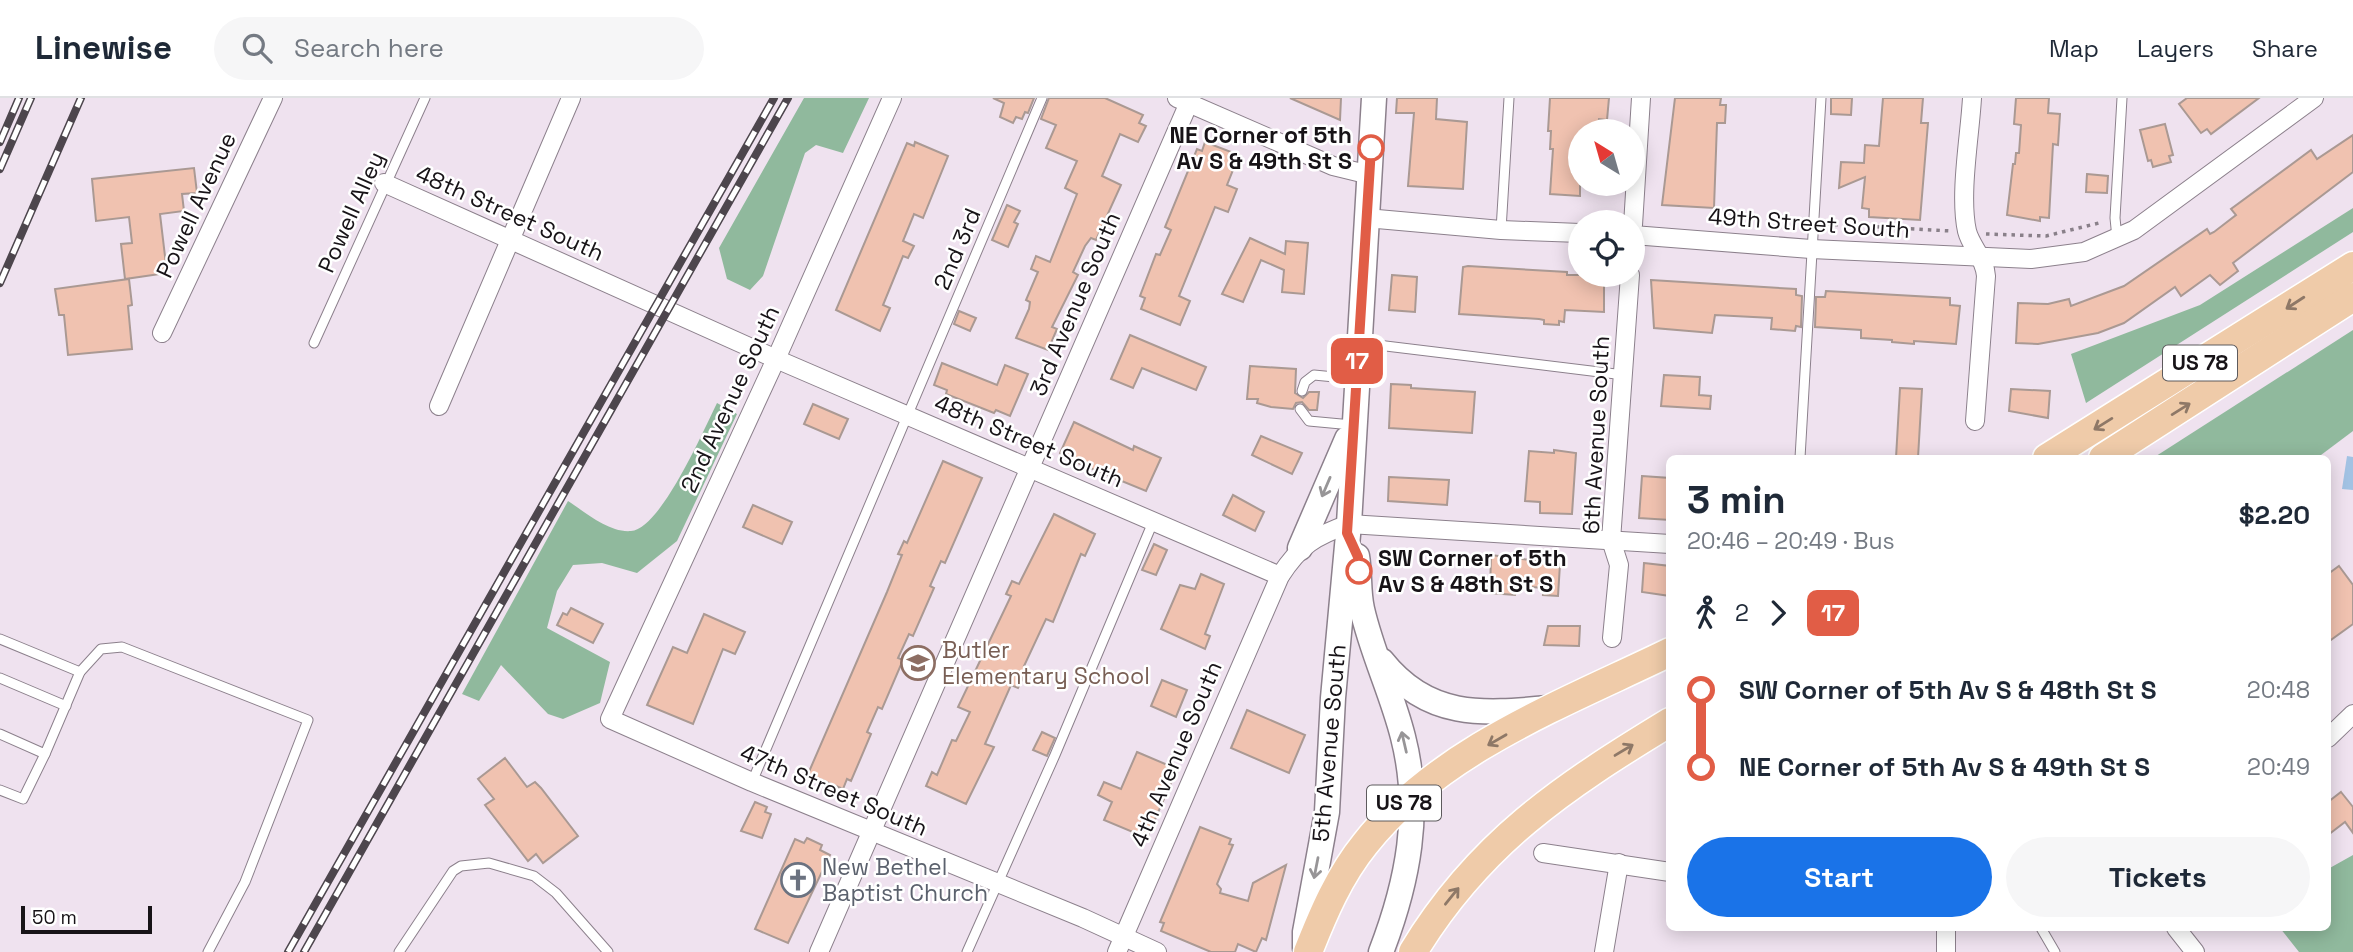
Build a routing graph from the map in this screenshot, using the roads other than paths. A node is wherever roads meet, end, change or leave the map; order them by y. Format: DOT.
graph roads {
  1 [pos="273,98"];
  2 [pos="425,98"];
  3 [pos="570,98"];
  4 [pos="892,98"];
  5 [pos="1042,98"];
  6 [pos="1374,98"];
  7 [pos="1509,98"];
  8 [pos="1641,98"];
  9 [pos="1821,98"];
  10 [pos="1972,98"];
  11 [pos="2122,98"];
  12 [pos="2314,98"];
  13 [pos="1185,100"];
  14 [pos="1370,176"];
  15 [pos="384,183"];
  16 [pos="1634,210"];
  17 [pos="1366,218"];
  18 [pos="1501,230"];
  19 [pos="1568,233"];
  20 [pos="1645,236"];
  21 [pos="508,240"];
  22 [pos="2118,240"];
  23 [pos="1811,249"];
  24 [pos="1981,258"];
  25 [pos="2353,267"];
  26 [pos="1629,287"];
  27 [pos="2353,297"];
  28 [pos="162,333"];
  29 [pos="1358,342"];
  30 [pos="314,343"];
  31 [pos="776,359"];
  32 [pos="1624,375"];
  33 [pos="1355,379"];
  34 [pos="1302,391"];
  35 [pos="439,406"];
  36 [pos="1300,409"];
  37 [pos="908,416"];
  38 [pos="1975,421"];
  39 [pos="1353,425"];
  40 [pos="1800,455"];
  41 [pos="2052,455"];
  42 [pos="2108,455"];
  43 [pos="1030,468"];
  44 [pos="1153,522"];
  45 [pos="1348,528"];
  46 [pos="1611,540"];
  47 [pos="1666,544"];
  48 [pos="1300,548"];
  49 [pos="1280,576"];
  50 [pos="0,639"];
  51 [pos="1369,639"];
  52 [pos="1612,639"];
  53 [pos="1666,654"];
  54 [pos="80,672"];
  55 [pos="0,678"];
  56 [pos="66,706"];
  57 [pos="1557,708"];
  58 [pos="2353,714"];
  59 [pos="610,719"];
  60 [pos="1666,724"];
  61 [pos="0,734"];
  62 [pos="2331,735"];
  63 [pos="45,754"];
  64 [pos="752,782"];
  65 [pos="0,790"];
  66 [pos="1413,796"];
  67 [pos="872,832"];
  68 [pos="1543,853"];
  69 [pos="1619,863"];
  70 [pos="1666,871"];
  71 [pos="999,885"];
  72 [pos="1947,931"];
  73 [pos="2043,931"];
  74 [pos="2178,931"];
  75 [pos="1120,944"];
  76 [pos="208,952"];
  77 [pos="398,952"];
  78 [pos="608,952"];
  79 [pos="819,952"];
  80 [pos="967,952"];
  81 [pos="1157,952"];
  82 [pos="1306,952"];
  83 [pos="1381,952"];
  84 [pos="1413,952"];
  85 [pos="1604,952"];
  86 [pos="1946,952"];
  87 [pos="2055,952"];
  88 [pos="2195,952"];
  1 -- 28 [label="street, Powell Avenue"];
  2 -- 15 [label="lane, Powell Alley"];
  3 -- 21 [label="street"];
  4 -- 31 [label="street, 2nd Avenue South"];
  5 -- 37 [label="lane, 2nd 3rd"];
  6 -- 14 [label="street, 5th Avenue South"];
  7 -- 18 [label="lane"];
  8 -- 16 [label="street"];
  9 -- 23 [label="lane"];
  10 -- 24 [label="street"];
  11 -- 22 [label="lane"];
  12 -- 22 [label="street, 49th Street South"];
  13 -- 14 [label="street"];
  13 -- 43 [label="street, 3rd Avenue South"];
  14 -- 17 [label="street, 5th Avenue South"];
  15 -- 21 [label="street, 48th Street South"];
  15 -- 30 [label="lane, Powell Alley"];
  17 -- 18 [label="street"];
  17 -- 29 [label="street, 5th Avenue South"];
  18 -- 19 [label="street"];
  20 -- 23 [label="street, 49th Street South"];
  21 -- 31 [label="street, 48th Street South"];
  21 -- 35 [label="street"];
  22 -- 24 [label="street, 49th Street South"];
  23 -- 24 [label="street, 49th Street South"];
  23 -- 40 [label="lane"];
  24 -- 38 [label="street"];
  25 -- 41 [label="main road, US 78, one-way"];
  26 -- 32 [label="street, 6th Avenue South"];
  42 -- 27 [label="main road, US 78, one-way"];
  29 -- 32 [label="lane"];
  29 -- 33 [label="street, 5th Avenue South"];
  31 -- 37 [label="street, 48th Street South"];
  31 -- 59 [label="street, 2nd Avenue South"];
  32 -- 46 [label="street, 6th Avenue South"];
  33 -- 34 [label="lane"];
  33 -- 39 [label="street, 5th Avenue South"];
  36 -- 39 [label="lane"];
  37 -- 43 [label="street, 48th Street South"];
  37 -- 64 [label="lane, 2nd 3rd"];
  39 -- 45 [label="street, 5th Avenue South"];
  39 -- 48 [label="street, one-way"];
  43 -- 44 [label="street, 48th Street South"];
  43 -- 67 [label="street, 3rd Avenue South"];
  44 -- 49 [label="street, 48th Street South"];
  44 -- 71 [label="lane"];
  45 -- 46 [label="street"];
  45 -- 48 [label="street"];
  45 -- 51 [label="street, 5th Avenue South"];
  45 -- 82 [label="street, 5th Avenue South, one-way"];
  46 -- 47 [label="street"];
  46 -- 52 [label="street, 6th Avenue South"];
  48 -- 49 [label="street"];
  49 -- 75 [label="street, 4th Avenue South"];
  50 -- 54 [label="lane"];
  51 -- 57 [label="street"];
  66 -- 51 [label="street, 5th Avenue South, one-way"];
  53 -- 57 [label="main road, US 78"];
  54 -- 56 [label="lane"];
  54 -- 76 [label="lane"];
  55 -- 56 [label="lane"];
  56 -- 63 [label="lane"];
  57 -- 66 [label="main road, US 78, one-way"];
  58 -- 62 [label="street"];
  59 -- 64 [label="street, 47th Street South"];
  84 -- 60 [label="main road, one-way"];
  61 -- 63 [label="lane"];
  63 -- 65 [label="lane"];
  64 -- 67 [label="street, 47th Street South"];
  66 -- 82 [label="main road, US 78"];
  66 -- 83 [label="street, 5th Avenue South"];
  67 -- 71 [label="street, 47th Street South"];
  67 -- 79 [label="street, 3rd Avenue South"];
  68 -- 69 [label="street"];
  69 -- 70 [label="street"];
  69 -- 85 [label="street"];
  71 -- 75 [label="street, 47th Street South"];
  71 -- 80 [label="lane"];
  72 -- 86 [label="street"];
  73 -- 87 [label="lane"];
  74 -- 88 [label="street"];
  75 -- 81 [label="street, 47th Street South"];
  77 -- 78 [label="lane"];
}
